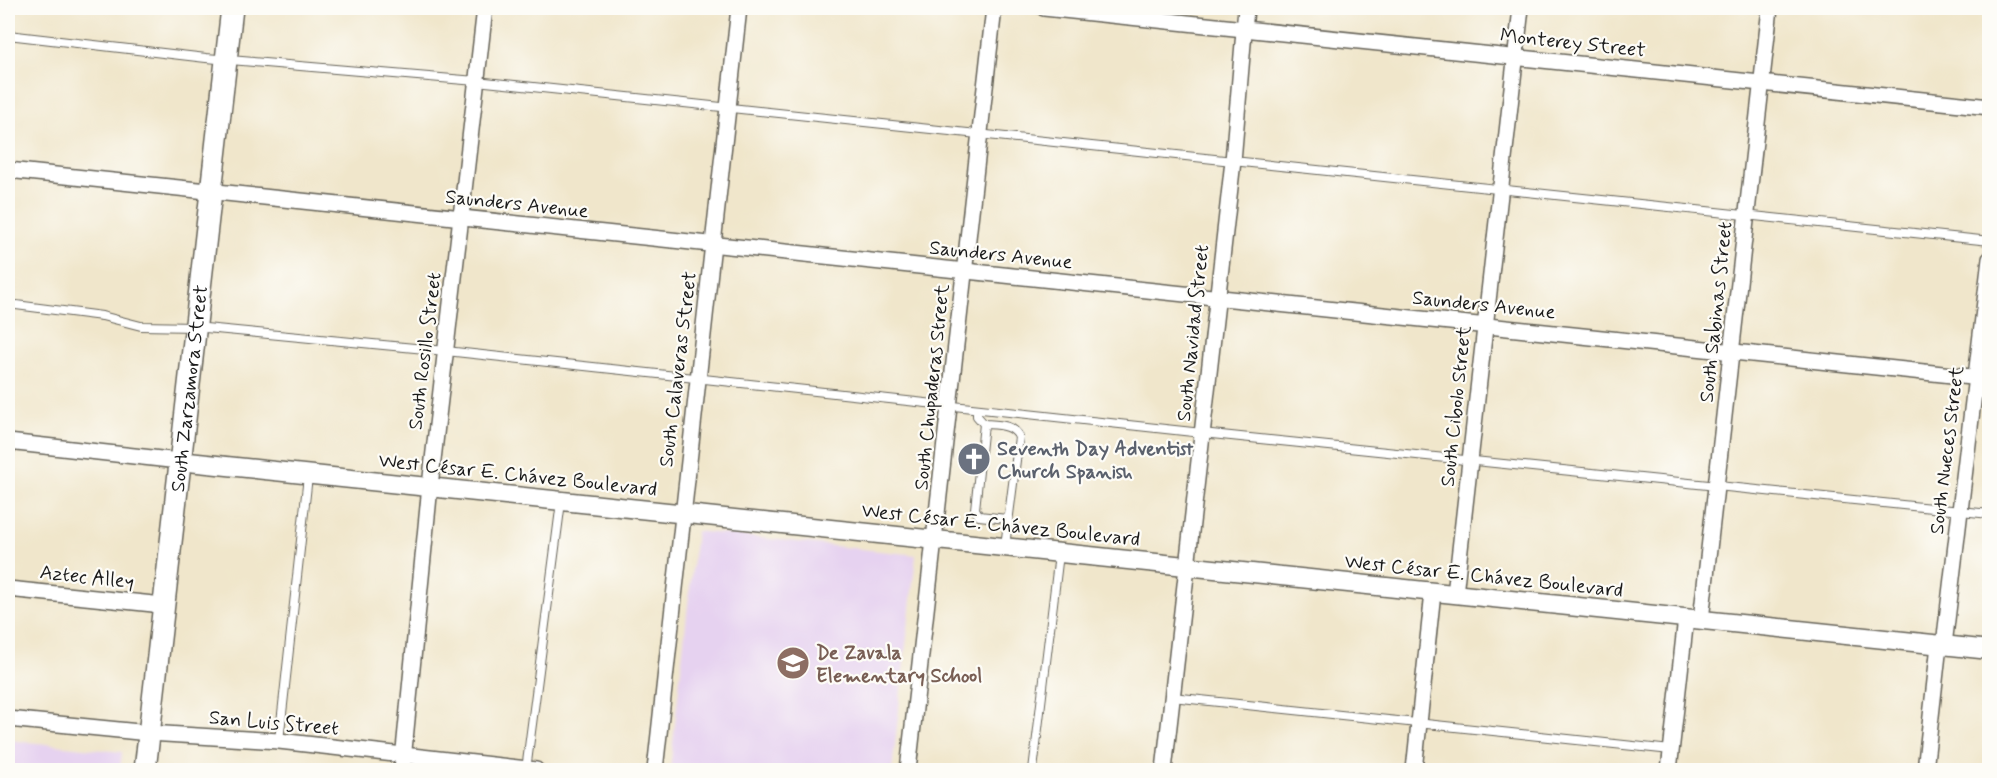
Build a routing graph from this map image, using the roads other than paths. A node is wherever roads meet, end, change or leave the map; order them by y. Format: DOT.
graph roads {
  1 [pos="232,8"];
  2 [pos="485,8"];
  3 [pos="739,8"];
  4 [pos="994,8"];
  5 [pos="1044,8"];
  6 [pos="1246,8"];
  7 [pos="1521,8"];
  8 [pos="1770,8"];
  9 [pos="1243,28"];
  10 [pos="8,35"];
  11 [pos="1515,56"];
  12 [pos="226,58"];
  13 [pos="476,81"];
  14 [pos="1761,83"];
  15 [pos="1989,107"];
  16 [pos="728,109"];
  17 [pos="980,136"];
  18 [pos="1233,161"];
  19 [pos="8,170"];
  20 [pos="1500,191"];
  21 [pos="211,192"];
  22 [pos="1747,216"];
  23 [pos="461,218"];
  24 [pos="1989,242"];
  25 [pos="712,245"];
  26 [pos="1989,260"];
  27 [pos="965,271"];
  28 [pos="1217,298"];
  29 [pos="8,304"];
  30 [pos="1485,325"];
  31 [pos="195,327"];
  32 [pos="446,351"];
  33 [pos="1732,352"];
  34 [pos="697,378"];
  35 [pos="1983,378"];
  36 [pos="950,406"];
  37 [pos="977,412"];
  38 [pos="984,424"];
  39 [pos="1202,433"];
  40 [pos="8,442"];
  41 [pos="1471,459"];
  42 [pos="179,461"];
  43 [pos="308,474"];
  44 [pos="1717,484"];
  45 [pos="430,486"];
  46 [pos="561,501"];
  47 [pos="1960,510"];
  48 [pos="682,514"];
  49 [pos="1989,514"];
  50 [pos="1006,523"];
  51 [pos="935,540"];
  52 [pos="1005,547"];
  53 [pos="1059,553"];
  54 [pos="1186,566"];
  55 [pos="8,589"];
  56 [pos="1433,592"];
  57 [pos="1455,594"];
  58 [pos="163,605"];
  59 [pos="1694,619"];
  60 [pos="1942,645"];
  61 [pos="1989,650"];
  62 [pos="1172,696"];
  63 [pos="8,719"];
  64 [pos="1419,724"];
  65 [pos="149,733"];
  66 [pos="279,741"];
  67 [pos="1671,750"];
  68 [pos="403,763"];
  69 [pos="8,769"];
  70 [pos="531,770"];
  71 [pos="18,771"];
  72 [pos="145,771"];
  73 [pos="655,771"];
  74 [pos="908,771"];
  75 [pos="1033,771"];
  76 [pos="1164,771"];
  77 [pos="1414,771"];
  78 [pos="1669,771"];
  79 [pos="1925,771"];
  1 -- 12 [label="main road, South Zarzamora Street"];
  2 -- 13 [label="street, South Rosillo Street"];
  3 -- 16 [label="street, South Calaveras Street"];
  4 -- 17 [label="street, South Chupaderas Street"];
  5 -- 9 [label="street, Monterey Street"];
  6 -- 9 [label="street, South Navidad Street"];
  7 -- 11 [label="street, South Cibolo Street"];
  8 -- 14 [label="street, South Sabinas Street"];
  9 -- 11 [label="street, Monterey Street"];
  9 -- 18 [label="street, South Navidad Street"];
  10 -- 12 [label="lane"];
  11 -- 14 [label="street, Monterey Street"];
  11 -- 20 [label="street, South Cibolo Street"];
  12 -- 13 [label="lane"];
  12 -- 21 [label="main road, South Zarzamora Street"];
  13 -- 16 [label="lane"];
  13 -- 23 [label="street, South Rosillo Street"];
  14 -- 15 [label="street, Monterey Street"];
  14 -- 22 [label="street, South Sabinas Street"];
  16 -- 17 [label="lane"];
  16 -- 25 [label="street, South Calaveras Street"];
  17 -- 18 [label="lane"];
  17 -- 27 [label="street, South Chupaderas Street"];
  18 -- 20 [label="lane"];
  18 -- 28 [label="street, South Navidad Street"];
  19 -- 21 [label="street, Saunders Avenue"];
  20 -- 22 [label="lane"];
  20 -- 30 [label="street, South Cibolo Street"];
  21 -- 23 [label="street, Saunders Avenue"];
  21 -- 31 [label="main road, South Zarzamora Street"];
  22 -- 24 [label="lane"];
  22 -- 33 [label="street, South Sabinas Street"];
  23 -- 25 [label="street, Saunders Avenue"];
  23 -- 32 [label="street, South Rosillo Street"];
  25 -- 27 [label="street, Saunders Avenue"];
  25 -- 34 [label="street, South Calaveras Street"];
  26 -- 35 [label="street, South Nueces Street"];
  27 -- 28 [label="street, Saunders Avenue"];
  27 -- 36 [label="street, South Chupaderas Street"];
  28 -- 30 [label="street, Saunders Avenue"];
  28 -- 39 [label="street, South Navidad Street"];
  29 -- 31 [label="lane"];
  30 -- 33 [label="street, Saunders Avenue"];
  30 -- 41 [label="street, South Cibolo Street"];
  31 -- 32 [label="lane"];
  31 -- 42 [label="main road, South Zarzamora Street"];
  32 -- 34 [label="lane"];
  32 -- 45 [label="street, South Rosillo Street"];
  33 -- 35 [label="street, Saunders Avenue"];
  33 -- 44 [label="street, South Sabinas Street"];
  34 -- 36 [label="lane"];
  34 -- 48 [label="street, South Calaveras Street"];
  35 -- 47 [label="street, South Nueces Street"];
  36 -- 37 [label="lane"];
  36 -- 51 [label="street, South Chupaderas Street"];
  37 -- 38 [label="lane"];
  37 -- 39 [label="lane"];
  38 -- 50 [label="lane"];
  38 -- 50 [label="lane"];
  39 -- 41 [label="lane"];
  39 -- 54 [label="street, South Navidad Street"];
  40 -- 42 [label="street, West César E. Chávez Boulevard"];
  41 -- 44 [label="lane"];
  41 -- 57 [label="street, South Cibolo Street"];
  42 -- 43 [label="street, West César E. Chávez Boulevard"];
  42 -- 58 [label="main road, South Zarzamora Street"];
  43 -- 45 [label="street, West César E. Chávez Boulevard"];
  43 -- 66 [label="lane"];
  44 -- 47 [label="lane"];
  44 -- 59 [label="street, South Sabinas Street"];
  45 -- 46 [label="street, West César E. Chávez Boulevard"];
  45 -- 68 [label="street, South Rosillo Street"];
  46 -- 48 [label="street, West César E. Chávez Boulevard"];
  46 -- 70 [label="lane"];
  47 -- 49 [label="lane"];
  47 -- 60 [label="street, South Nueces Street"];
  48 -- 51 [label="street, West César E. Chávez Boulevard"];
  48 -- 73 [label="street, South Calaveras Street"];
  50 -- 52 [label="lane"];
  51 -- 52 [label="street, West César E. Chávez Boulevard"];
  51 -- 74 [label="street, South Chupaderas Street"];
  52 -- 53 [label="street, West César E. Chávez Boulevard"];
  53 -- 54 [label="street, West César E. Chávez Boulevard"];
  53 -- 75 [label="lane"];
  54 -- 56 [label="street, West César E. Chávez Boulevard"];
  54 -- 62 [label="street, South Navidad Street"];
  55 -- 58 [label="street, Aztec Alley"];
  56 -- 57 [label="street, West César E. Chávez Boulevard"];
  56 -- 64 [label="street"];
  57 -- 59 [label="street, West César E. Chávez Boulevard"];
  58 -- 65 [label="main road, South Zarzamora Street"];
  59 -- 60 [label="street, West César E. Chávez Boulevard"];
  59 -- 67 [label="street, South Sabinas Street"];
  60 -- 61 [label="street, West César E. Chávez Boulevard"];
  60 -- 79 [label="street, South Nueces Street"];
  62 -- 64 [label="lane"];
  62 -- 76 [label="street, South Navidad Street"];
  63 -- 65 [label="street, San Luis Street"];
  64 -- 67 [label="lane"];
  64 -- 77 [label="street"];
  65 -- 66 [label="street, San Luis Street"];
  65 -- 72 [label="main road, South Zarzamora Street"];
  66 -- 68 [label="street, San Luis Street"];
  67 -- 78 [label="street, South Sabinas Street"];
  68 -- 70 [label="street, San Luis Street"];
  69 -- 71 [label="lane"];
}
